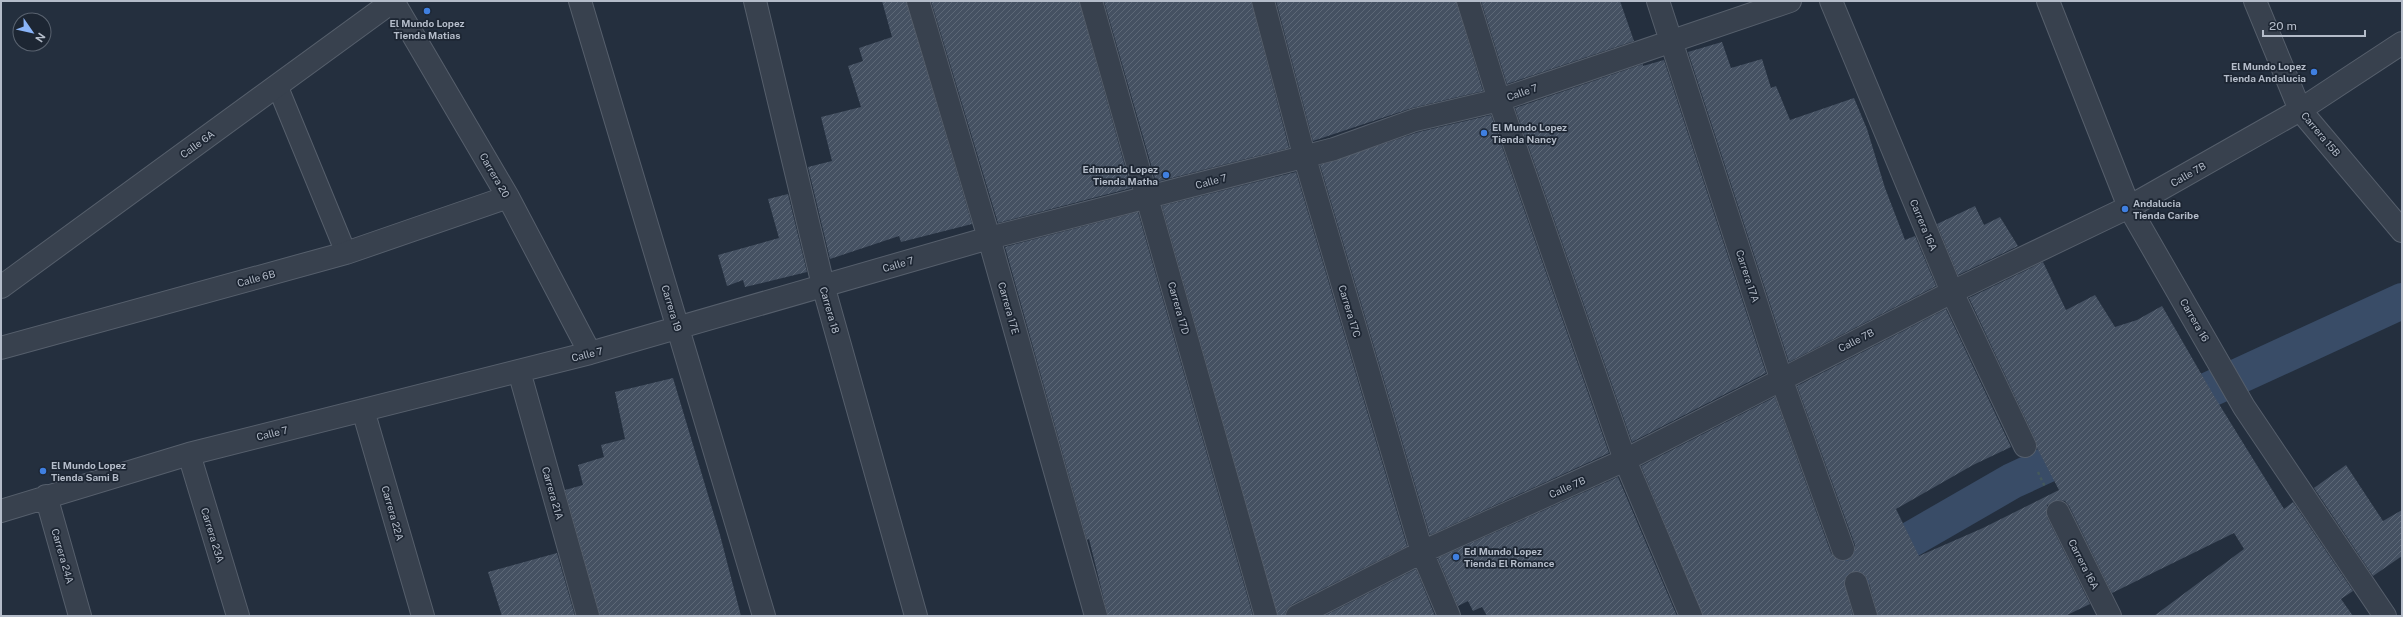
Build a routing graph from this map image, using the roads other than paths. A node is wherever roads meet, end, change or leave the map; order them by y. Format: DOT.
graph roads {
  1 [pos="393,1"];
  2 [pos="580,1"];
  3 [pos="755,1"];
  4 [pos="918,1"];
  5 [pos="1091,1"];
  6 [pos="1263,1"];
  7 [pos="1468,1"];
  8 [pos="1658,1"];
  9 [pos="1790,1"];
  10 [pos="1831,1"];
  11 [pos="2048,1"];
  12 [pos="2254,1"];
  13 [pos="1672,40"];
  14 [pos="2402,43"];
  15 [pos="277,85"];
  16 [pos="1499,100"];
  17 [pos="2300,110"];
  18 [pos="1304,155"];
  19 [pos="508,196"];
  20 [pos="1148,198"];
  21 [pos="2129,207"];
  22 [pos="2402,231"];
  23 [pos="990,238"];
  24 [pos="346,253"];
  25 [pos="822,286"];
  26 [pos="1,287"];
  27 [pos="1952,292"];
  28 [pos="678,329"];
  29 [pos="1,348"];
  30 [pos="590,353"];
  31 [pos="519,371"];
  32 [pos="1781,378"];
  33 [pos="363,410"];
  34 [pos="2025,446"];
  35 [pos="189,454"];
  36 [pos="1625,460"];
  37 [pos="46,496"];
  38 [pos="1,511"];
  39 [pos="2058,512"];
  40 [pos="1844,549"];
  41 [pos="1422,552"];
  42 [pos="1856,584"];
  43 [pos="80,616"];
  44 [pos="238,616"];
  45 [pos="423,616"];
  46 [pos="588,616"];
  47 [pos="764,616"];
  48 [pos="916,616"];
  49 [pos="1096,616"];
  50 [pos="1266,616"];
  51 [pos="1297,616"];
  52 [pos="1449,616"];
  53 [pos="1691,616"];
  54 [pos="1866,616"];
  55 [pos="2110,616"];
  56 [pos="2385,616"];
  1 -- 15 [label="street, Calle 6A"];
  1 -- 19 [label="street, Carrera 20"];
  2 -- 28 [label="street, Carrera 19"];
  3 -- 25 [label="street, Carrera 18"];
  4 -- 23 [label="street, Carrera 17E"];
  5 -- 20 [label="street, Carrera 17D"];
  6 -- 18 [label="street, Carrera 17C"];
  7 -- 16 [label="street"];
  8 -- 13 [label="street, Carrera 17A"];
  9 -- 13 [label="street, Calle 7"];
  10 -- 27 [label="street, Carrera 16A"];
  11 -- 21 [label="street, Carrera 16"];
  12 -- 17 [label="street, Carrera 15B"];
  13 -- 16 [label="street, Calle 7"];
  13 -- 32 [label="street, Carrera 17A"];
  14 -- 17 [label="street, Calle 7B"];
  15 -- 24 [label="lane"];
  15 -- 26 [label="street, Calle 6A"];
  16 -- 18 [label="street, Calle 7"];
  16 -- 36 [label="street"];
  17 -- 21 [label="street, Calle 7B"];
  17 -- 22 [label="street, Carrera 15B"];
  18 -- 20 [label="street, Calle 7"];
  18 -- 41 [label="street, Carrera 17C"];
  19 -- 24 [label="street, Calle 6B"];
  19 -- 30 [label="street, Carrera 20"];
  20 -- 23 [label="street, Calle 7"];
  20 -- 50 [label="street, Carrera 17D"];
  21 -- 27 [label="street, Calle 7B"];
  21 -- 56 [label="street, Carrera 16"];
  23 -- 25 [label="street, Calle 7"];
  23 -- 49 [label="street, Carrera 17E"];
  24 -- 29 [label="street, Calle 6B"];
  25 -- 28 [label="street, Calle 7"];
  25 -- 48 [label="street, Carrera 18"];
  27 -- 32 [label="street, Calle 7B"];
  27 -- 34 [label="street, Carrera 16A"];
  28 -- 30 [label="street, Calle 7"];
  28 -- 47 [label="street, Carrera 19"];
  30 -- 31 [label="street, Calle 7"];
  31 -- 33 [label="street, Calle 7"];
  31 -- 46 [label="street, Carrera 21A"];
  32 -- 36 [label="street, Calle 7B"];
  32 -- 40 [label="street, Carrera 17A"];
  33 -- 35 [label="street, Calle 7"];
  33 -- 45 [label="street, Carrera 22A"];
  35 -- 37 [label="street, Calle 7"];
  35 -- 44 [label="street, Carrera 23A"];
  36 -- 41 [label="street, Calle 7B"];
  36 -- 53 [label="street"];
  37 -- 38 [label="street, Calle 7"];
  37 -- 43 [label="street, Carrera 24A"];
  39 -- 55 [label="street, Carrera 16A"];
  41 -- 51 [label="street, Calle 7B"];
  41 -- 52 [label="street, Carrera 17C"];
  42 -- 54 [label="street"];
}
